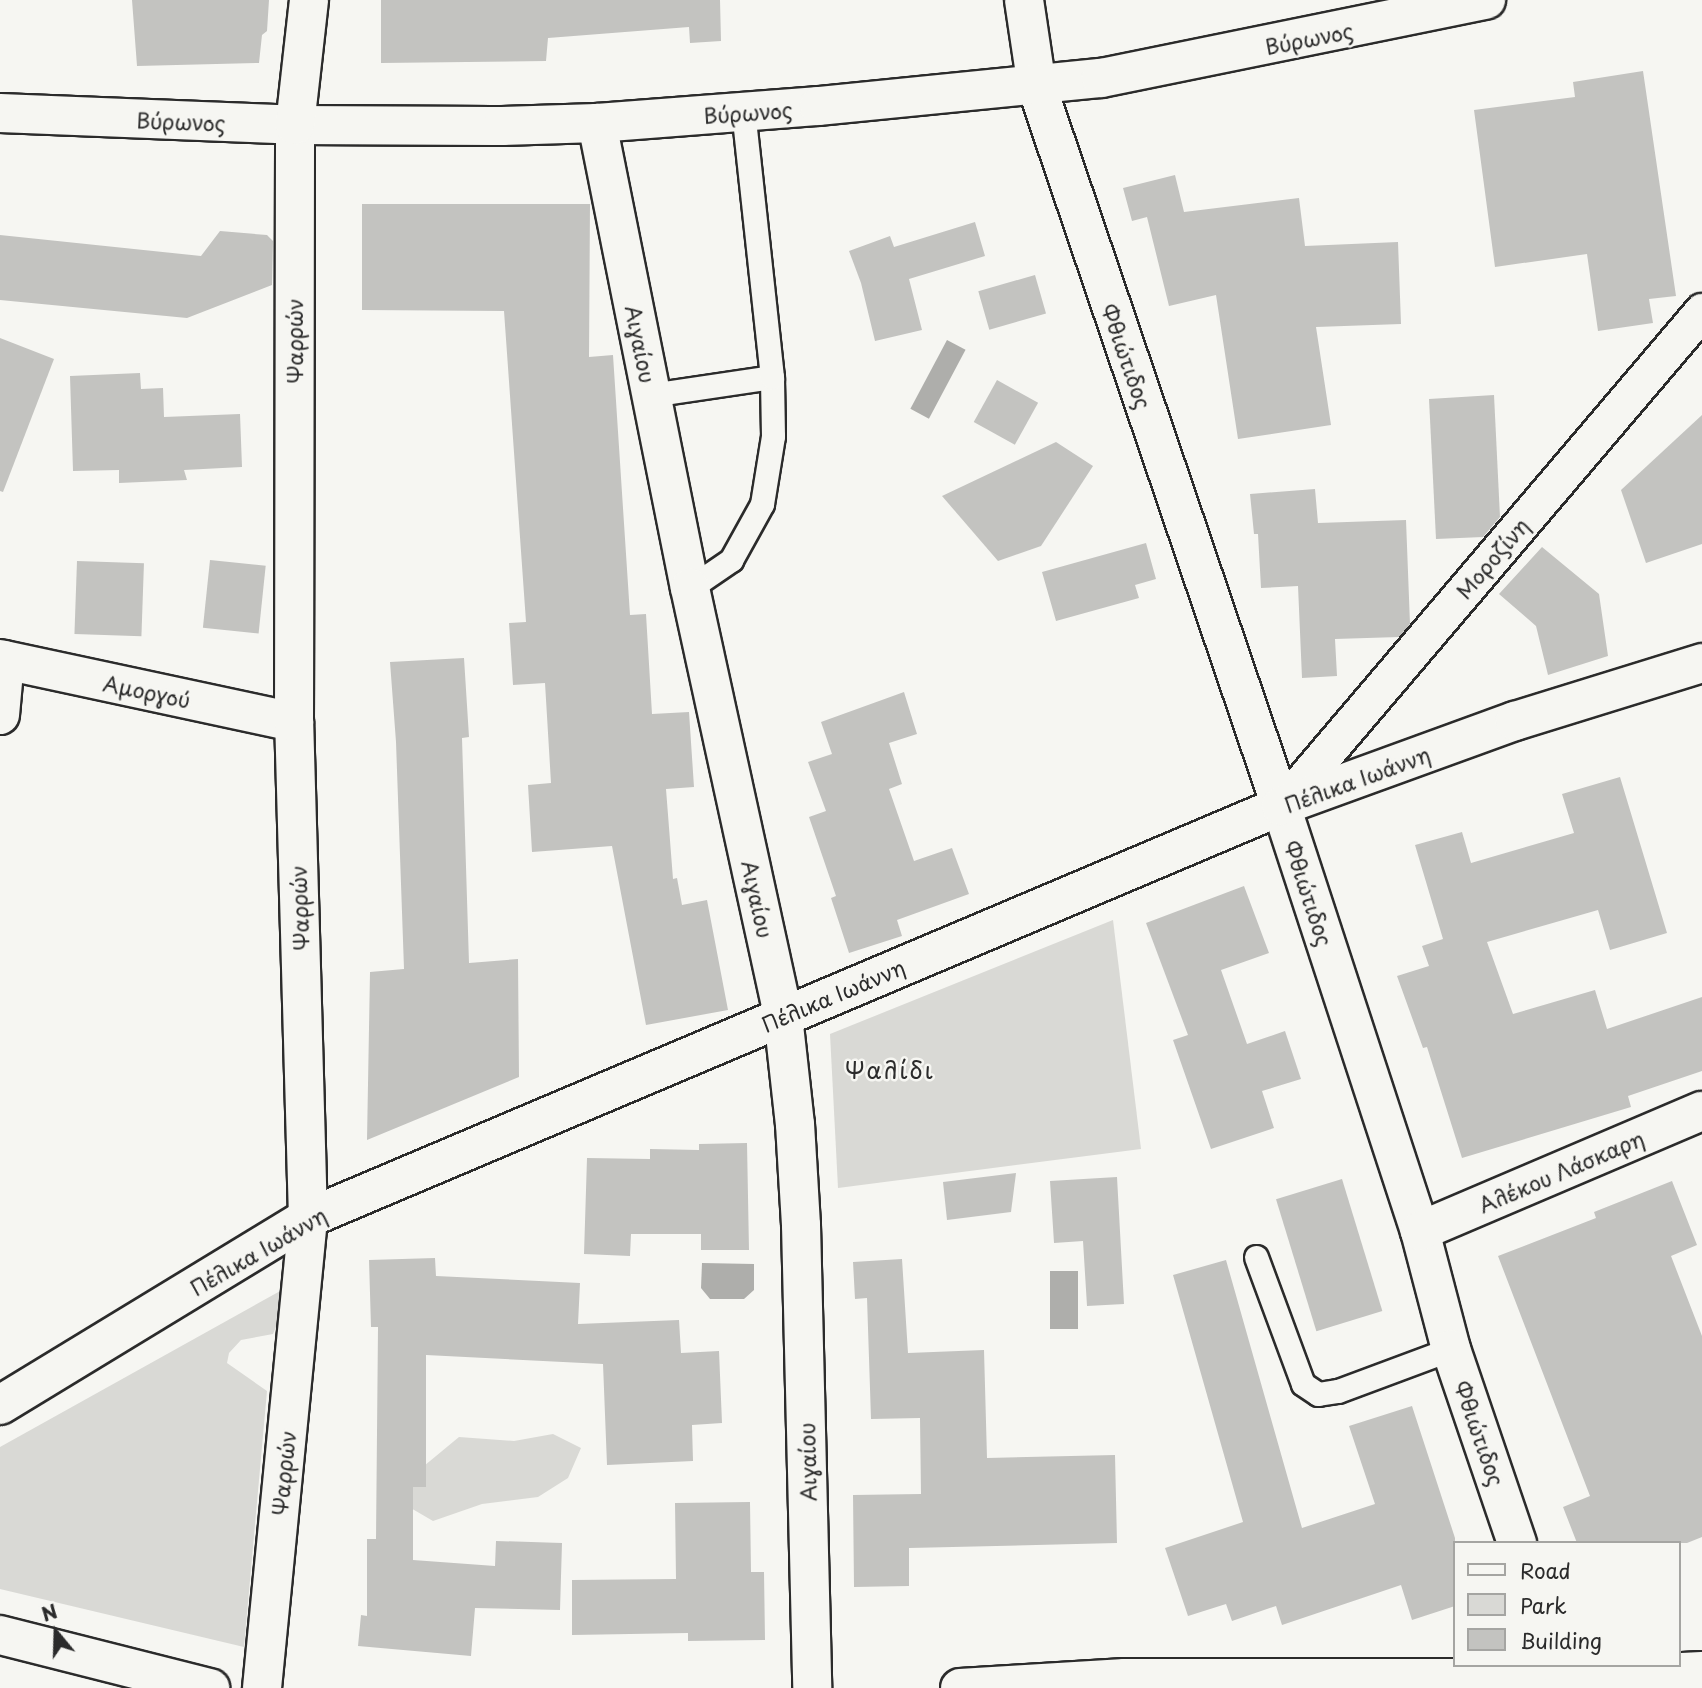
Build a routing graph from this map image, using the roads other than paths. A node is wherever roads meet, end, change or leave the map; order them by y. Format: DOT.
graph roads {
  1 [pos="309,0"];
  2 [pos="1024,0"];
  3 [pos="1486,0"];
  4 [pos="1395,10"];
  5 [pos="1037,87"];
  6 [pos="743,112"];
  7 [pos="0,113"];
  8 [pos="597,123"];
  9 [pos="295,125"];
  10 [pos="1702,311"];
  11 [pos="772,377"];
  12 [pos="651,395"];
  13 [pos="690,588"];
  14 [pos="3,660"];
  15 [pos="1702,663"];
  16 [pos="0,715"];
  17 [pos="294,723"];
  18 [pos="1281,806"];
  19 [pos="783,1016"];
  20 [pos="1702,1111"];
  21 [pos="308,1218"];
  22 [pos="1420,1231"];
  23 [pos="1256,1257"];
  24 [pos="1451,1349"];
  25 [pos="0,1405"];
  26 [pos="1516,1541"];
  27 [pos="0,1635"];
  28 [pos="1702,1671"];
  29 [pos="1562,1672"];
  30 [pos="1125,1683"];
  31 [pos="210,1688"];
  32 [pos="262,1688"];
  33 [pos="813,1688"];
  34 [pos="960,1688"];
  1 -- 9 [label="street, Ψαρρών"];
  2 -- 5 [label="street, Φθιώτιδος"];
  3 -- 4 [label="street, Βύρωνος"];
  4 -- 5 [label="street, Βύρωνος"];
  5 -- 6 [label="street, Βύρωνος"];
  5 -- 18 [label="street, Φθιώτιδος"];
  6 -- 8 [label="street, Βύρωνος"];
  6 -- 11 [label="lane"];
  7 -- 9 [label="street, Βύρωνος"];
  8 -- 9 [label="street, Βύρωνος"];
  8 -- 12 [label="street, Αιγαίου"];
  9 -- 17 [label="street, Ψαρρών"];
  10 -- 18 [label="street, Μοροζίνη"];
  11 -- 12 [label="lane"];
  11 -- 13 [label="lane"];
  12 -- 13 [label="street, Αιγαίου"];
  13 -- 19 [label="street, Αιγαίου"];
  14 -- 16 [label="street"];
  14 -- 17 [label="street, Αμοργού"];
  15 -- 18 [label="street, Πέλικα Ιωάννη"];
  17 -- 21 [label="street, Ψαρρών"];
  18 -- 19 [label="street, Πέλικα Ιωάννη"];
  18 -- 22 [label="street, Φθιώτιδος"];
  19 -- 21 [label="street, Πέλικα Ιωάννη"];
  19 -- 33 [label="street, Αιγαίου"];
  20 -- 22 [label="street, Αλέκου Λάσκαρη"];
  21 -- 25 [label="street, Πέλικα Ιωάννη"];
  21 -- 32 [label="street, Ψαρρών"];
  22 -- 24 [label="street, Φθιώτιδος"];
  23 -- 24 [label="lane"];
  24 -- 26 [label="street, Φθιώτιδος"];
  27 -- 31 [label="street"];
  28 -- 29 [label="street"];
  29 -- 30 [label="street"];
  30 -- 34 [label="street"];
}
